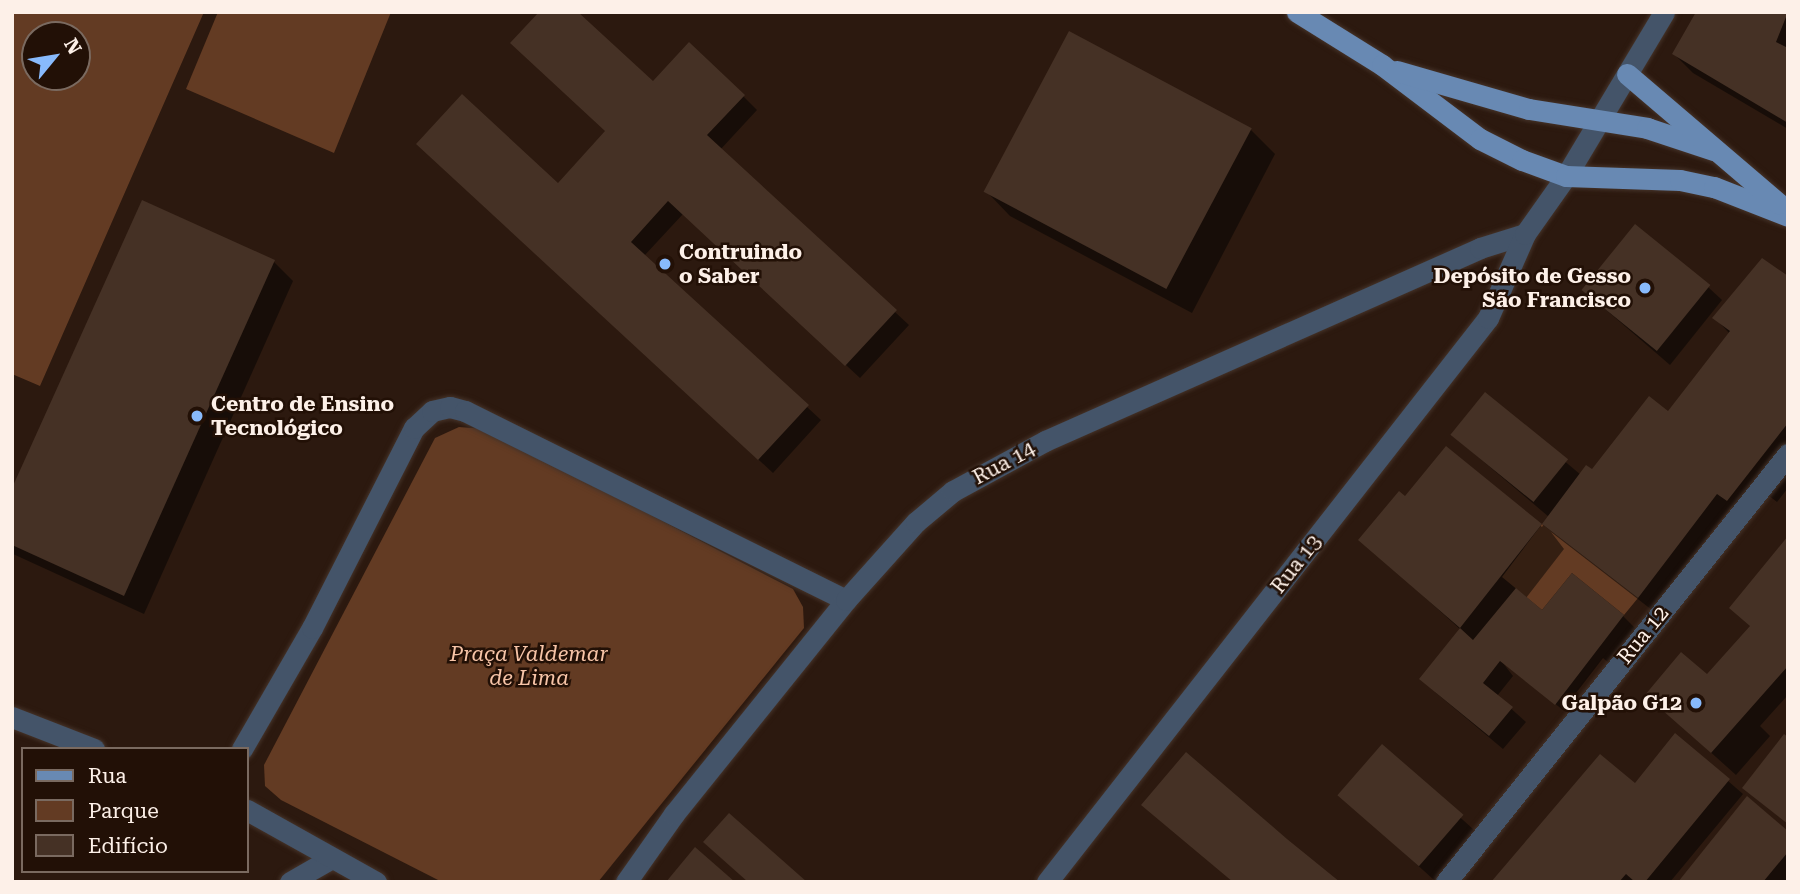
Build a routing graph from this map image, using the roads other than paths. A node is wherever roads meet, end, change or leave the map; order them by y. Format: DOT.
graph roads {
  1 [pos="1297,12"];
  2 [pos="1664,12"];
  3 [pos="1382,65"];
  4 [pos="1627,74"];
  5 [pos="1601,120"];
  6 [pos="1713,150"];
  7 [pos="1566,176"];
  8 [pos="1788,214"];
  9 [pos="1525,234"];
  10 [pos="1788,454"];
  11 [pos="846,600"];
  12 [pos="12,717"];
  13 [pos="89,747"];
  14 [pos="243,747"];
  15 [pos="248,811"];
  16 [pos="331,858"];
  17 [pos="290,882"];
  18 [pos="376,882"];
  19 [pos="626,882"];
  20 [pos="1047,882"];
  21 [pos="1446,882"];
  1 -- 3 [label="main road"];
  2 -- 4 [label="street, Rua 13"];
  3 -- 5 [label="main road"];
  3 -- 7 [label="main road"];
  4 -- 5 [label="street, Rua 13"];
  4 -- 6 [label="main road"];
  5 -- 6 [label="main road"];
  5 -- 7 [label="street, Rua 13"];
  6 -- 8 [label="main road"];
  7 -- 8 [label="main road"];
  7 -- 9 [label="street, Rua 13"];
  9 -- 11 [label="street, Rua 14"];
  9 -- 20 [label="street, Rua 13"];
  10 -- 21 [label="street, Rua 12"];
  11 -- 14 [label="street"];
  11 -- 19 [label="street, Rua 14"];
  12 -- 13 [label="street"];
  15 -- 16 [label="street"];
  16 -- 17 [label="street"];
  16 -- 18 [label="street"];
}
